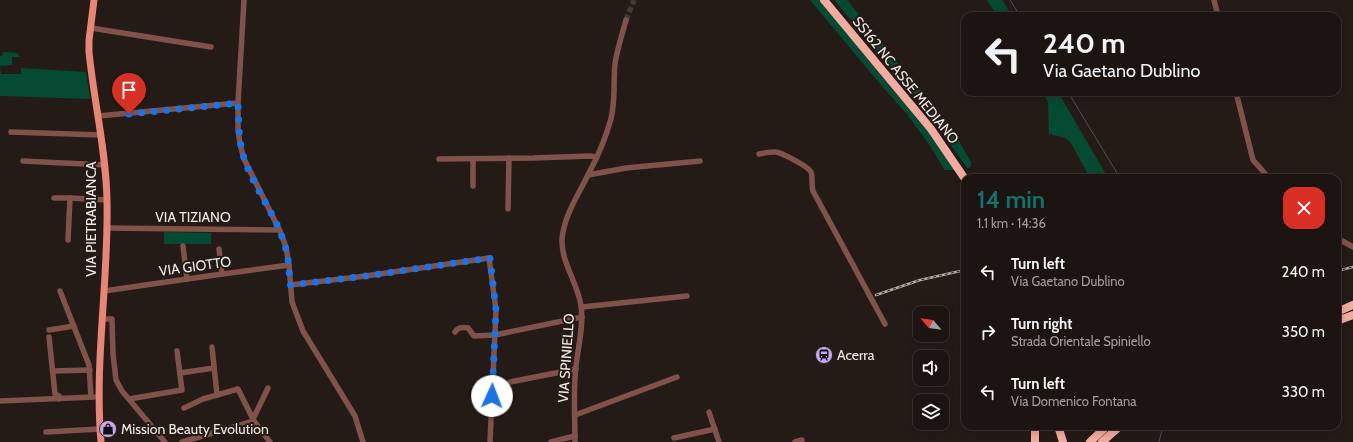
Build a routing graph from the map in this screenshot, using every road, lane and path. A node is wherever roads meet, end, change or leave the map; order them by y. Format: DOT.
graph roads {
  1 [pos="94,0"];
  2 [pos="244,0"];
  3 [pos="824,0"];
  4 [pos="830,0"];
  5 [pos="1214,0"];
  6 [pos="1217,12"];
  7 [pos="626,20"];
  8 [pos="91,28"];
  9 [pos="211,47"];
  10 [pos="1237,96"];
  11 [pos="238,103"];
  12 [pos="98,116"];
  13 [pos="11,132"];
  14 [pos="101,135"];
  15 [pos="759,154"];
  16 [pos="597,157"];
  17 [pos="509,158"];
  18 [pos="439,159"];
  19 [pos="473,159"];
  20 [pos="955,159"];
  21 [pos="23,161"];
  22 [pos="700,161"];
  23 [pos="105,165"];
  24 [pos="965,174"];
  25 [pos="1266,174"];
  26 [pos="588,175"];
  27 [pos="473,186"];
  28 [pos="54,198"];
  29 [pos="70,198"];
  30 [pos="107,200"];
  31 [pos="508,209"];
  32 [pos="107,228"];
  33 [pos="279,230"];
  34 [pos="68,240"];
  35 [pos="1341,240"];
  36 [pos="183,246"];
  37 [pos="1353,247"];
  38 [pos="220,249"];
  39 [pos="289,265"];
  40 [pos="222,274"];
  41 [pos="187,279"];
  42 [pos="290,285"];
  43 [pos="60,290"];
  44 [pos="104,291"];
  45 [pos="687,296"];
  46 [pos="1353,306"];
  47 [pos="582,307"];
  48 [pos="1341,310"];
  49 [pos="1353,315"];
  50 [pos="582,316"];
  51 [pos="103,319"];
  52 [pos="1341,320"];
  53 [pos="885,324"];
  54 [pos="74,326"];
  55 [pos="49,330"];
  56 [pos="455,332"];
  57 [pos="495,335"];
  58 [pos="49,337"];
  59 [pos="212,347"];
  60 [pos="177,351"];
  61 [pos="214,368"];
  62 [pos="576,369"];
  63 [pos="90,370"];
  64 [pos="53,371"];
  65 [pos="180,373"];
  66 [pos="677,377"];
  67 [pos="510,382"];
  68 [pos="268,388"];
  69 [pos="217,394"];
  70 [pos="95,397"];
  71 [pos="129,398"];
  72 [pos="59,399"];
  73 [pos="0,401"];
  74 [pos="184,408"];
  75 [pos="709,412"];
  76 [pos="575,415"];
  77 [pos="254,419"];
  78 [pos="100,429"];
  79 [pos="715,429"];
  80 [pos="1035,430"];
  81 [pos="1059,430"];
  82 [pos="1103,430"];
  83 [pos="1116,430"];
  84 [pos="46,432"];
  85 [pos="674,438"];
  86 [pos="575,439"];
  87 [pos="802,440"];
  88 [pos="101,442"];
  89 [pos="165,442"];
  90 [pos="182,442"];
  91 [pos="270,442"];
  92 [pos="363,442"];
  93 [pos="490,442"];
  94 [pos="551,442"];
  95 [pos="719,442"];
  96 [pos="796,442"];
  97 [pos="1035,442"];
  98 [pos="1063,442"];
  99 [pos="1090,442"];
  100 [pos="1102,442"];
  1 -- 8 [label="main road, VIA PIETRABIANCA"];
  2 -- 11 [label="street"];
  3 -- 20 [label="highway, SS162 NC ASSE MEDIANO"];
  4 -- 20 [label="highway, SS162 NC ASSE MEDIANO"];
  5 -- 6 [label="street"];
  7 -- 16 [label="street, VIA SPINIELLO"];
  8 -- 9 [label="street"];
  8 -- 12 [label="main road, VIA PIETRABIANCA"];
  10 -- 25 [label="street"];
  11 -- 12 [label="street"];
  11 -- 33 [label="street"];
  12 -- 14 [label="main road, VIA PIETRABIANCA"];
  13 -- 14 [label="street"];
  14 -- 23 [label="main road, VIA PIETRABIANCA"];
  15 -- 53 [label="street"];
  16 -- 17 [label="street"];
  16 -- 26 [label="street, VIA SPINIELLO"];
  17 -- 19 [label="street"];
  17 -- 31 [label="street"];
  18 -- 19 [label="street"];
  19 -- 27 [label="street"];
  20 -- 24 [label="highway, SS162 NC ASSE MEDIANO"];
  21 -- 23 [label="street"];
  22 -- 26 [label="street"];
  23 -- 30 [label="main road, VIA PIETRABIANCA"];
  26 -- 47 [label="street, VIA SPINIELLO"];
  28 -- 29 [label="street"];
  29 -- 30 [label="street"];
  29 -- 34 [label="street"];
  30 -- 32 [label="main road, VIA PIETRABIANCA"];
  32 -- 33 [label="street, VIA TIZIANO"];
  32 -- 44 [label="main road, VIA PIETRABIANCA"];
  33 -- 39 [label="street"];
  35 -- 37 [label="street"];
  36 -- 41 [label="street"];
  38 -- 40 [label="street"];
  39 -- 40 [label="street, VIA GIOTTO"];
  39 -- 42 [label="street"];
  40 -- 41 [label="street, VIA GIOTTO"];
  41 -- 44 [label="street, VIA GIOTTO"];
  42 -- 57 [label="street"];
  42 -- 92 [label="street"];
  43 -- 54 [label="street"];
  44 -- 51 [label="main road, VIA PIETRABIANCA"];
  45 -- 47 [label="street"];
  46 -- 48 [label="highway"];
  47 -- 50 [label="street, VIA SPINIELLO"];
  49 -- 52 [label="highway"];
  50 -- 57 [label="street"];
  50 -- 62 [label="street, VIA SPINIELLO"];
  51 -- 70 [label="main road, VIA PIETRABIANCA"];
  51 -- 71 [label="street"];
  54 -- 55 [label="street"];
  54 -- 63 [label="street"];
  56 -- 57 [label="street"];
  57 -- 93 [label="street"];
  58 -- 64 [label="street"];
  59 -- 61 [label="street"];
  60 -- 65 [label="street"];
  61 -- 65 [label="street"];
  61 -- 69 [label="street"];
  62 -- 67 [label="street"];
  62 -- 76 [label="street, VIA SPINIELLO"];
  63 -- 64 [label="street"];
  63 -- 70 [label="street"];
  64 -- 72 [label="street"];
  65 -- 71 [label="street"];
  66 -- 76 [label="street"];
  68 -- 77 [label="street"];
  69 -- 74 [label="street"];
  69 -- 77 [label="street"];
  70 -- 72 [label="street"];
  70 -- 78 [label="main road, VIA PIETRABIANCA"];
  71 -- 89 [label="street"];
  72 -- 73 [label="street"];
  75 -- 79 [label="street"];
  76 -- 86 [label="street, VIA SPINIELLO"];
  77 -- 90 [label="street"];
  77 -- 91 [label="street"];
  78 -- 84 [label="street"];
  78 -- 88 [label="main road, VIA PIETRABIANCA"];
  79 -- 85 [label="street"];
  79 -- 95 [label="street"];
  80 -- 97 [label="highway"];
  81 -- 98 [label="highway"];
  82 -- 99 [label="highway"];
  83 -- 100 [label="highway"];
  86 -- 94 [label="street"];
  87 -- 96 [label="street"];
}
